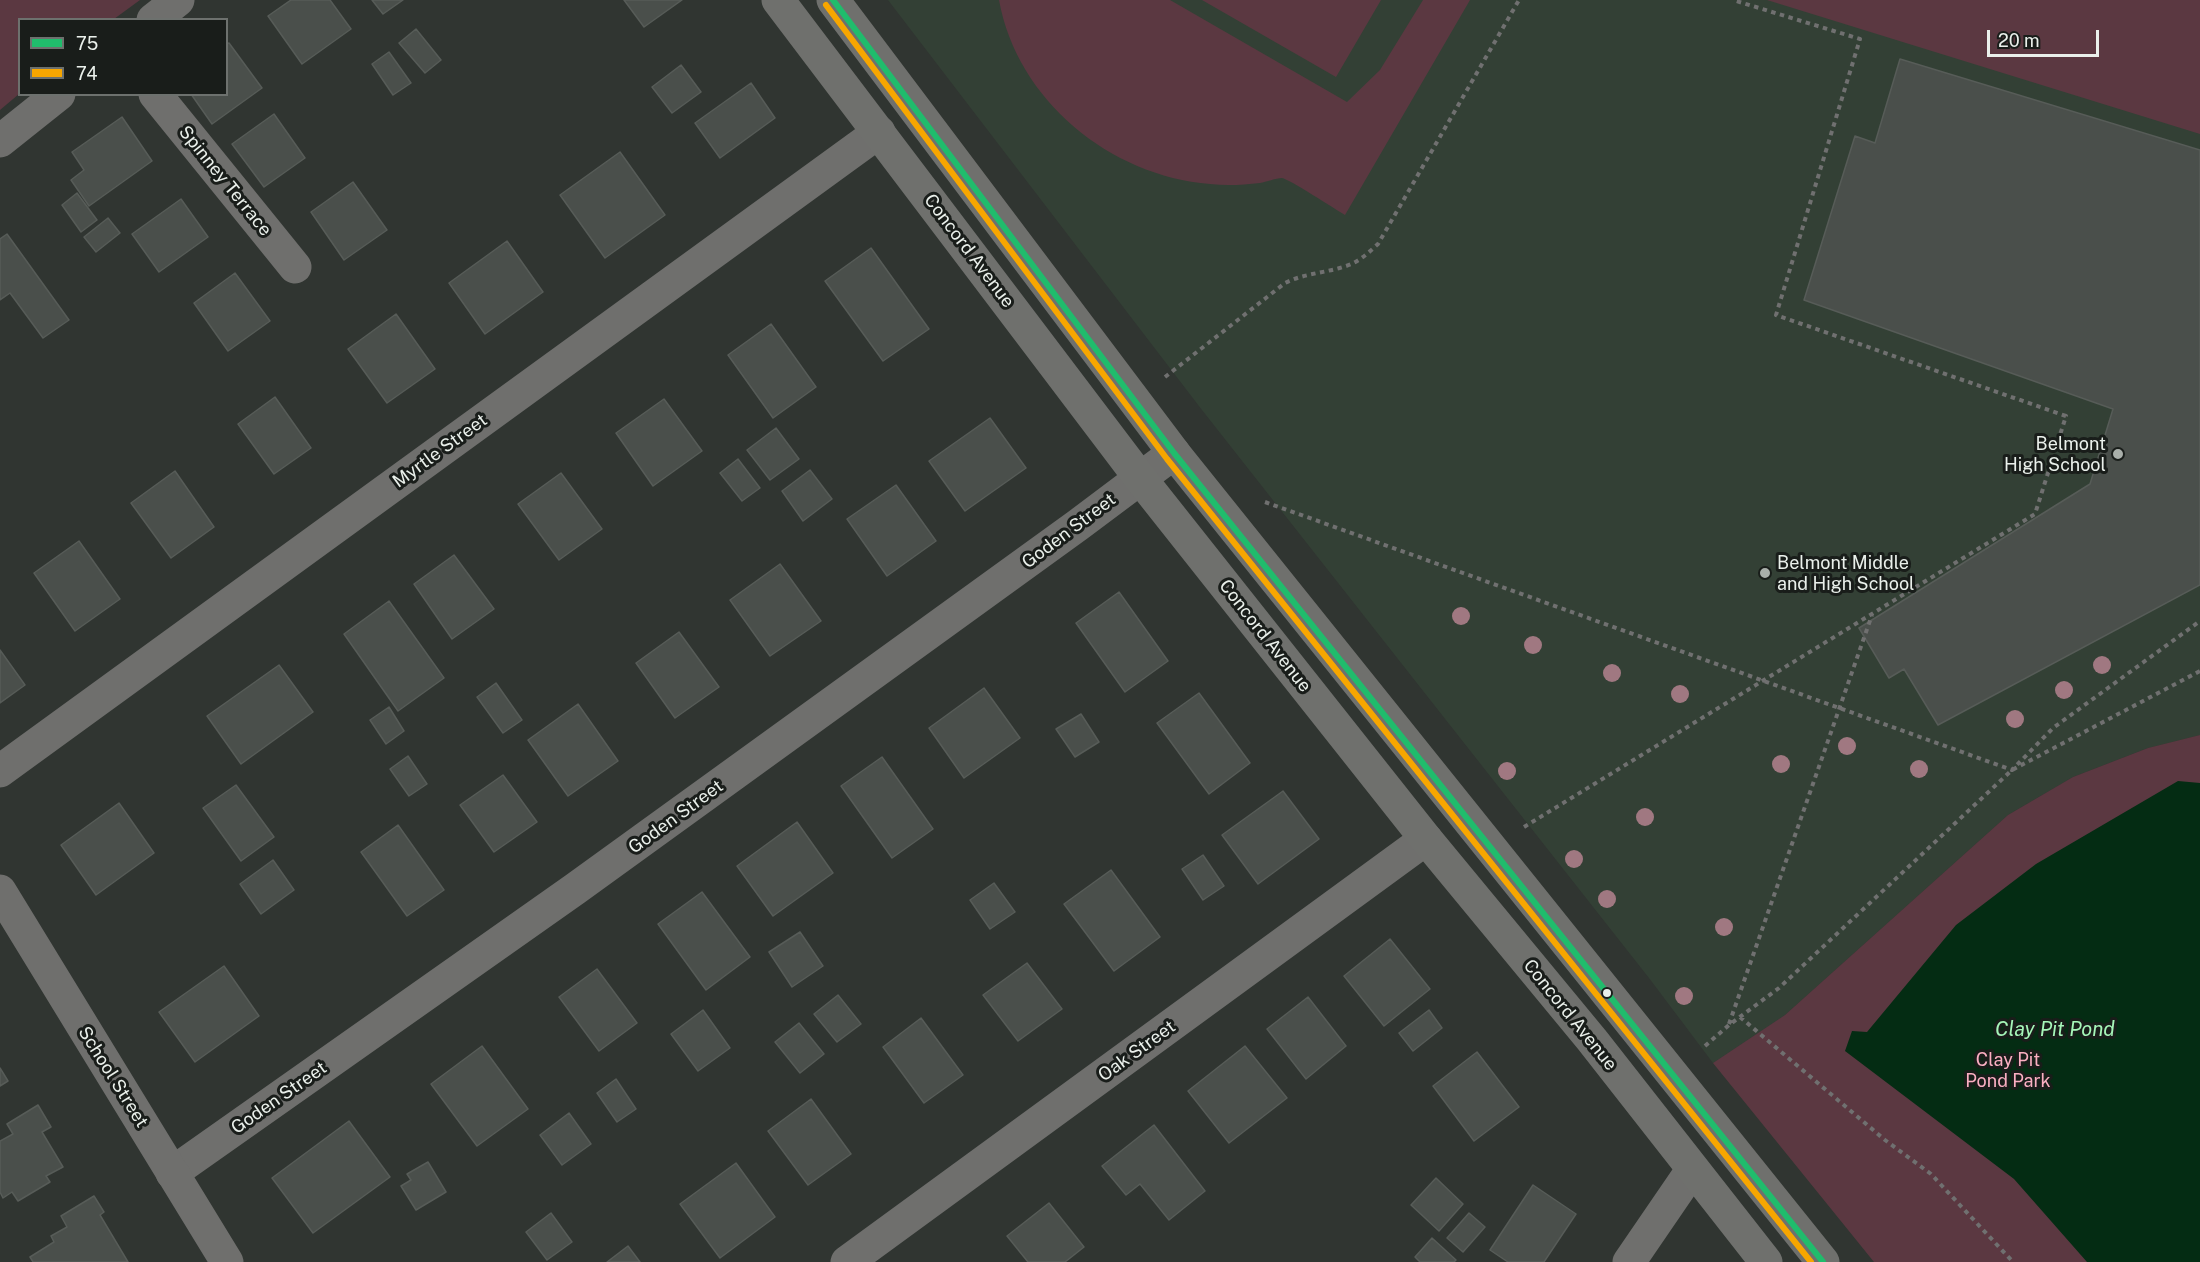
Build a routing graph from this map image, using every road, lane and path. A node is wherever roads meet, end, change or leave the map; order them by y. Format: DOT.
graph roads {
  1 [pos="178,0"];
  2 [pos="778,0"];
  3 [pos="832,0"];
  4 [pos="1519,0"];
  5 [pos="1733,0"];
  6 [pos="156,18"];
  7 [pos="56,96"];
  8 [pos="156,96"];
  9 [pos="879,132"];
  10 [pos="0,141"];
  11 [pos="295,267"];
  12 [pos="1165,377"];
  13 [pos="1174,453"];
  14 [pos="1140,478"];
  15 [pos="1265,502"];
  16 [pos="1872,614"];
  17 [pos="2200,621"];
  18 [pos="2200,671"];
  19 [pos="1763,681"];
  20 [pos="1839,708"];
  21 [pos="2012,770"];
  22 [pos="0,771"];
  23 [pos="1524,827"];
  24 [pos="1426,839"];
  25 [pos="0,891"];
  26 [pos="1740,1017"];
  27 [pos="1729,1025"];
  28 [pos="1705,1046"];
  29 [pos="1692,1170"];
  30 [pos="172,1173"];
  31 [pos="227,1262"];
  32 [pos="847,1262"];
  33 [pos="1629,1262"];
  34 [pos="1766,1262"];
  35 [pos="1823,1262"];
  36 [pos="2013,1262"];
  1 -- 6 [label="street"];
  2 -- 9 [label="main road, Concord Avenue"];
  3 -- 13 [label="main road"];
  4 -- 12 [label="path"];
  5 -- 16 [label="path"];
  7 -- 10 [label="street"];
  8 -- 11 [label="street, Spinney Terrace"];
  9 -- 14 [label="main road, Concord Avenue"];
  9 -- 22 [label="street, Myrtle Street"];
  13 -- 14 [label="street, Goden Street"];
  13 -- 35 [label="main road"];
  14 -- 24 [label="main road, Concord Avenue"];
  14 -- 30 [label="street, Goden Street"];
  15 -- 19 [label="path"];
  16 -- 19 [label="path"];
  16 -- 20 [label="path"];
  17 -- 21 [label="path"];
  18 -- 21 [label="path"];
  19 -- 20 [label="path"];
  19 -- 23 [label="path"];
  20 -- 21 [label="path"];
  20 -- 27 [label="path"];
  21 -- 26 [label="path"];
  24 -- 29 [label="main road, Concord Avenue"];
  24 -- 32 [label="street, Oak Street"];
  25 -- 30 [label="street, School Street"];
  26 -- 27 [label="path"];
  26 -- 36 [label="path"];
  27 -- 28 [label="path"];
  29 -- 33 [label="street"];
  29 -- 34 [label="main road, Concord Avenue"];
  30 -- 31 [label="street, School Street"];
}
